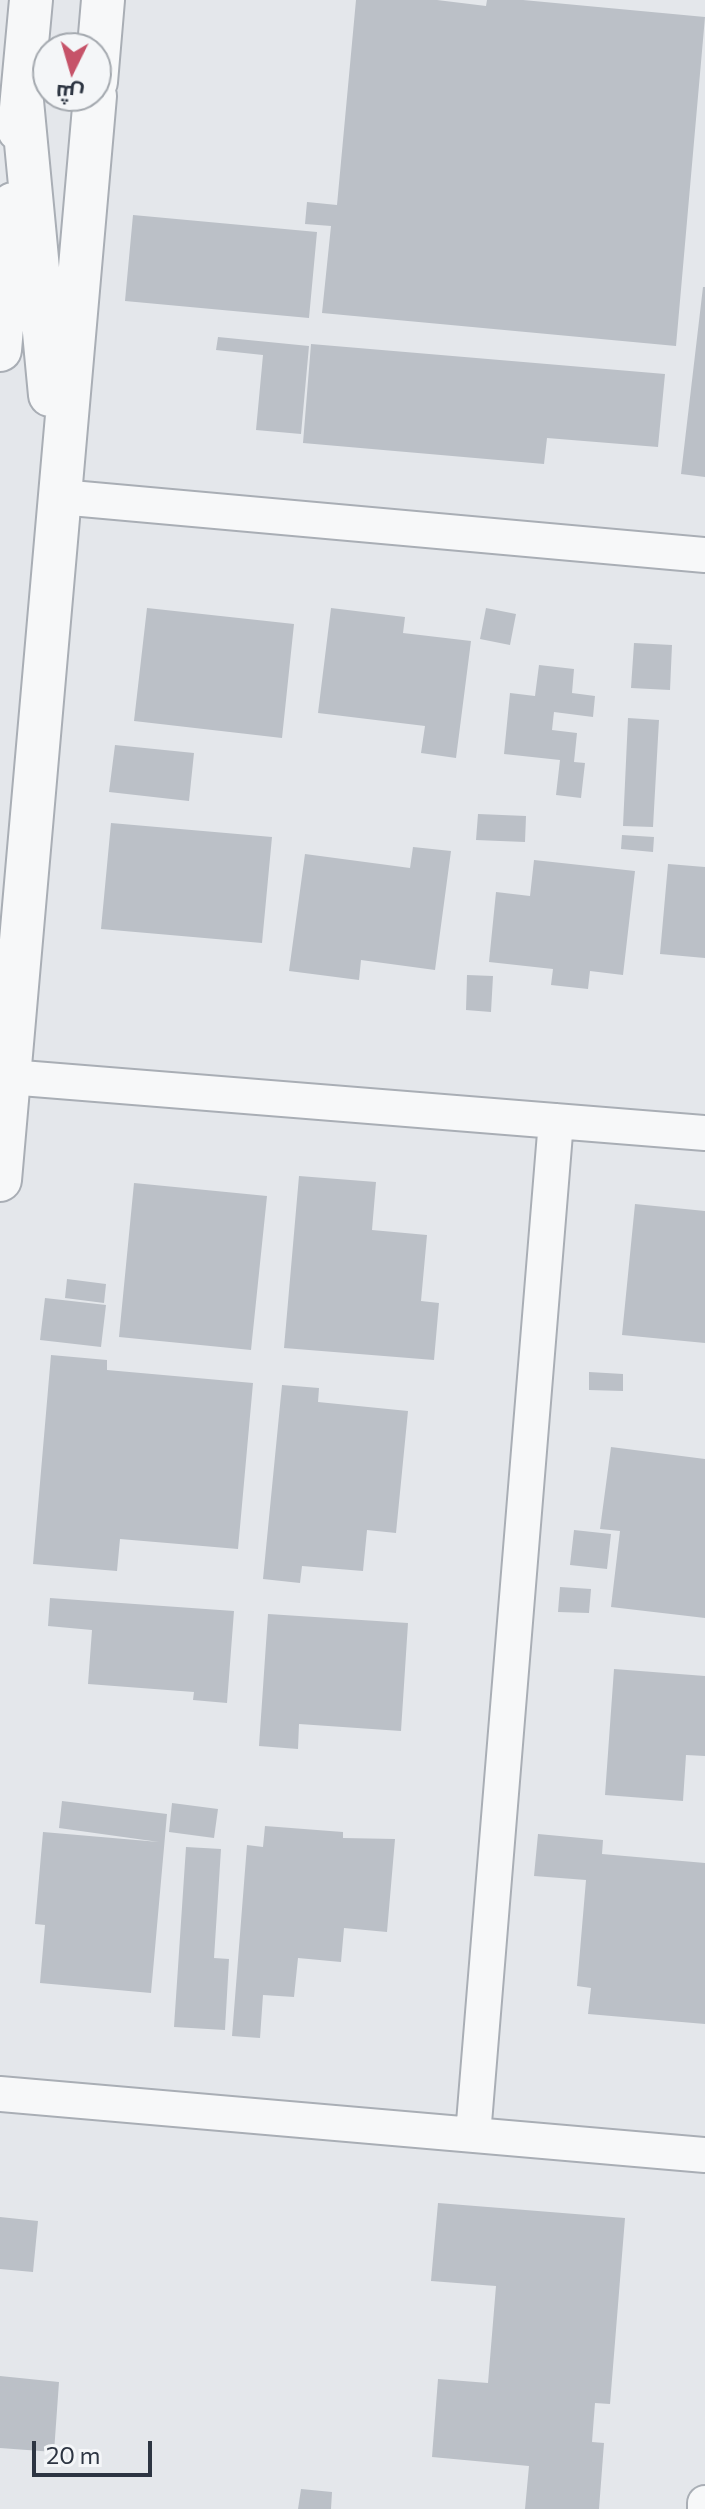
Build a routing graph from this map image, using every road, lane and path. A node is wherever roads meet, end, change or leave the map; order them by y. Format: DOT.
graph roads {
  1 [pos="31,0"];
  2 [pos="103,0"];
  3 [pos="100,32"];
  4 [pos="22,101"];
  5 [pos="94,112"];
  6 [pos="0,350"];
  7 [pos="60,497"];
  8 [pos="705,555"];
  9 [pos="9,1077"];
  10 [pos="556,1121"];
  11 [pos="705,1133"];
  12 [pos="0,1180"];
  13 [pos="0,2094"];
  14 [pos="473,2135"];
  15 [pos="705,2155"];
  1 -- 4 [label="street"];
  2 -- 3 [label="street"];
  4 -- 6 [label="street"];
  4 -- 7 [label="street"];
  5 -- 7 [label="street"];
  7 -- 8 [label="street"];
  7 -- 9 [label="street"];
  9 -- 10 [label="street"];
  9 -- 12 [label="street"];
  10 -- 11 [label="street"];
  10 -- 14 [label="street"];
  13 -- 14 [label="street"];
  14 -- 15 [label="street"];
}
